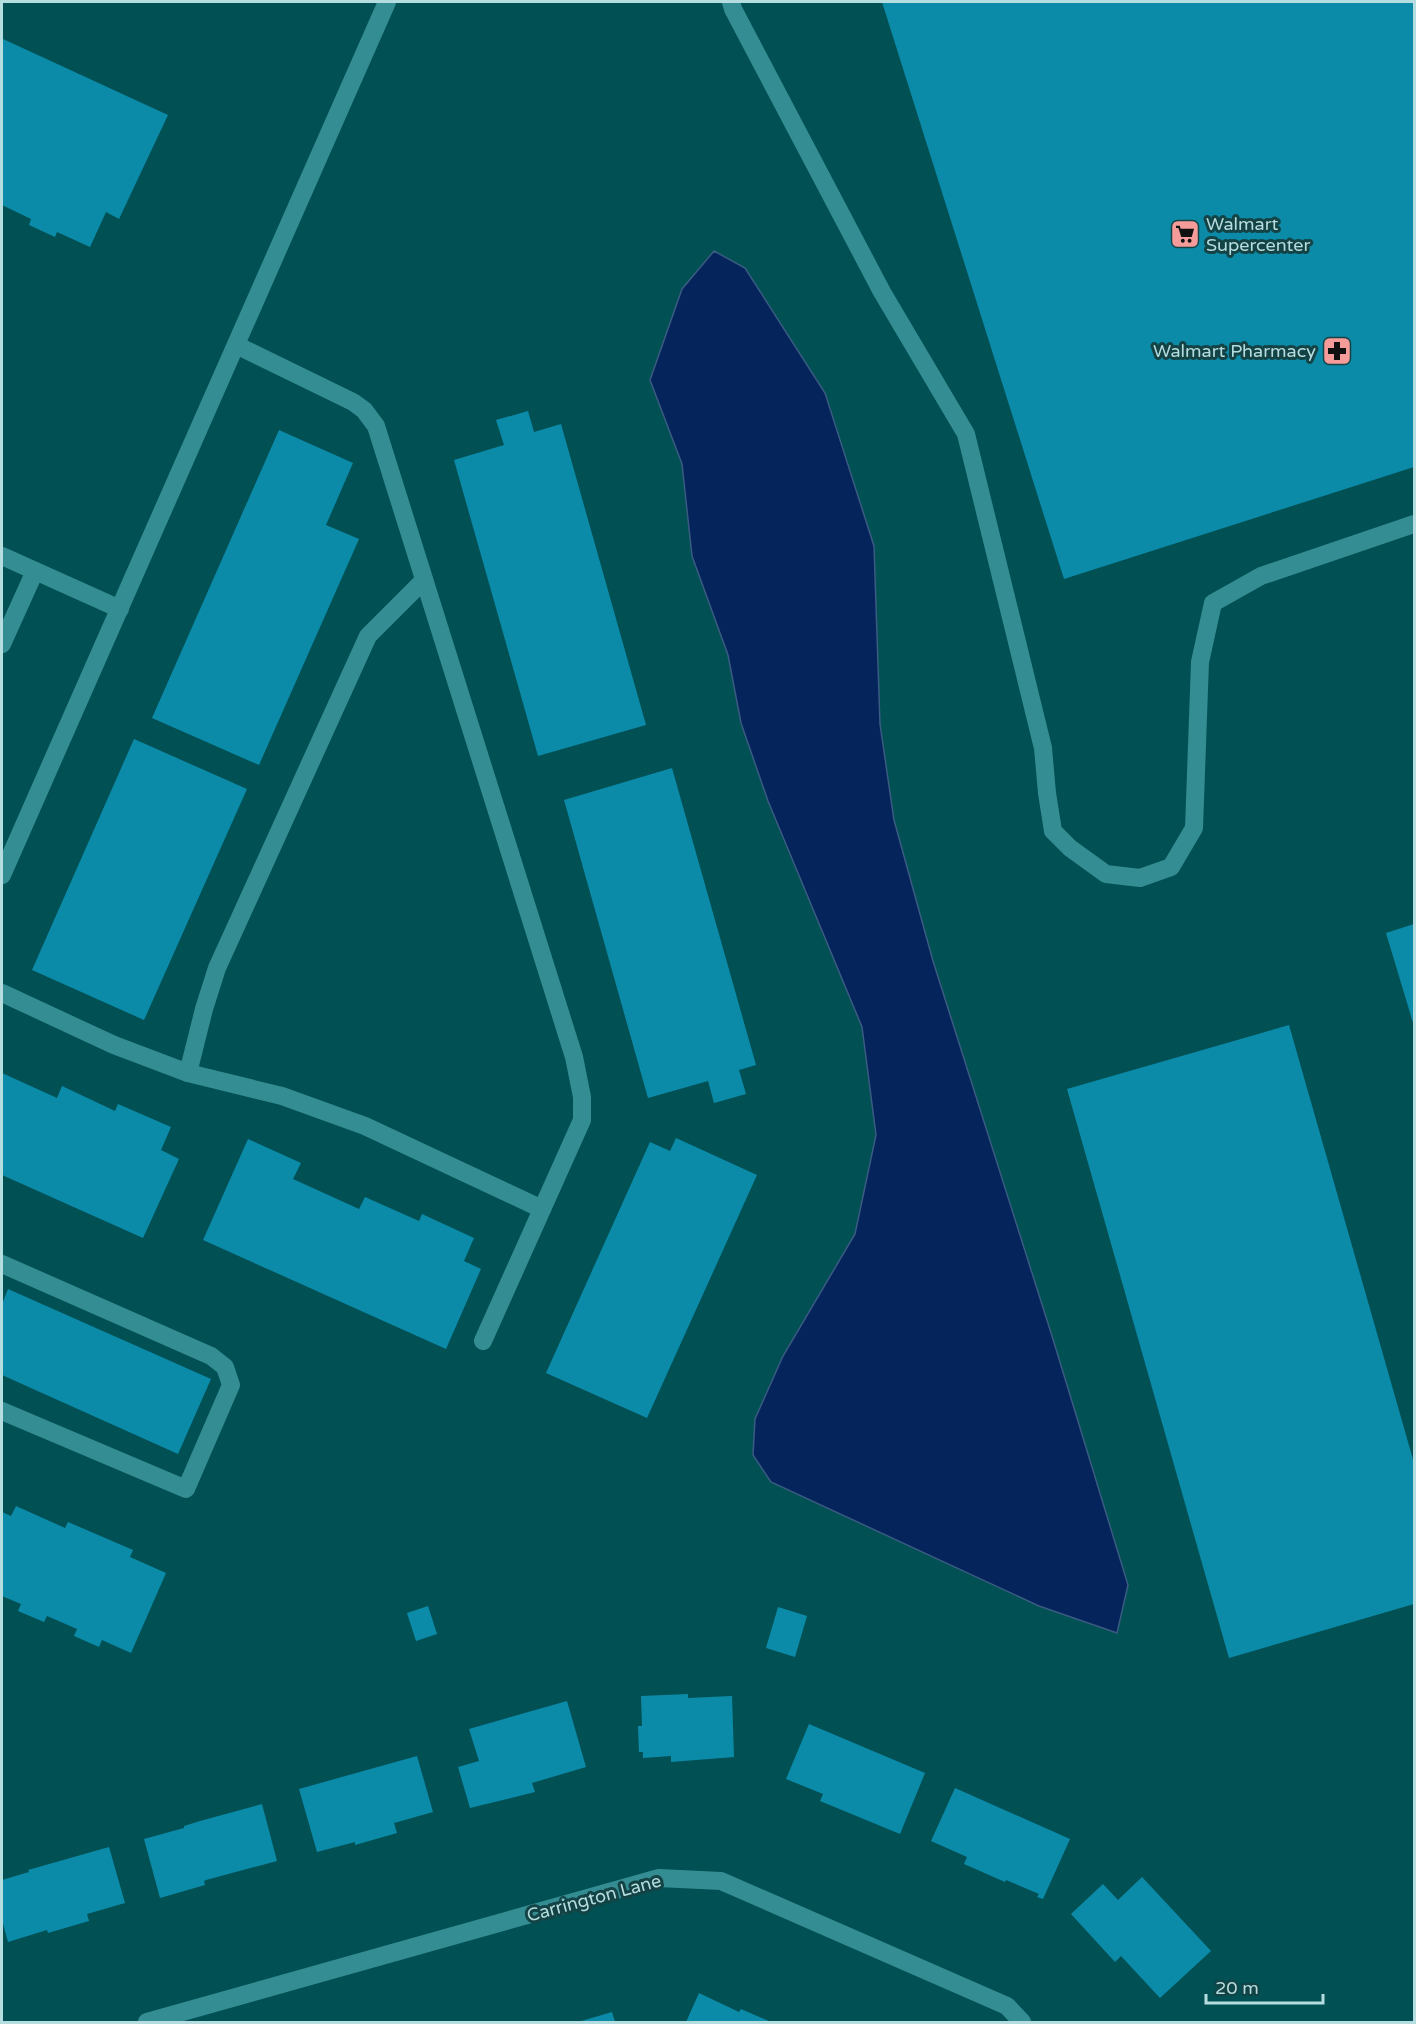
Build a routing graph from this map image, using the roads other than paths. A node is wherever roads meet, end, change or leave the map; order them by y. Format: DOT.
graph roads {
  1 [pos="387,2"];
  2 [pos="731,2"];
  3 [pos="236,345"];
  4 [pos="1414,524"];
  5 [pos="2,556"];
  6 [pos="35,571"];
  7 [pos="424,580"];
  8 [pos="120,609"];
  9 [pos="2,644"];
  10 [pos="2,875"];
  11 [pos="2,993"];
  12 [pos="188,1072"];
  13 [pos="542,1209"];
  14 [pos="2,1264"];
  15 [pos="483,1341"];
  16 [pos="2,1411"];
  17 [pos="147,2022"];
  18 [pos="1022,2022"];
  1 -- 3 [label="street"];
  2 -- 4 [label="street"];
  3 -- 7 [label="street"];
  3 -- 8 [label="street"];
  5 -- 6 [label="street"];
  6 -- 8 [label="street"];
  6 -- 9 [label="street"];
  7 -- 12 [label="street"];
  7 -- 13 [label="street"];
  8 -- 10 [label="street"];
  11 -- 12 [label="street"];
  12 -- 13 [label="street"];
  13 -- 15 [label="street"];
  14 -- 16 [label="street"];
  17 -- 18 [label="street, Carrington Lane"];
}
